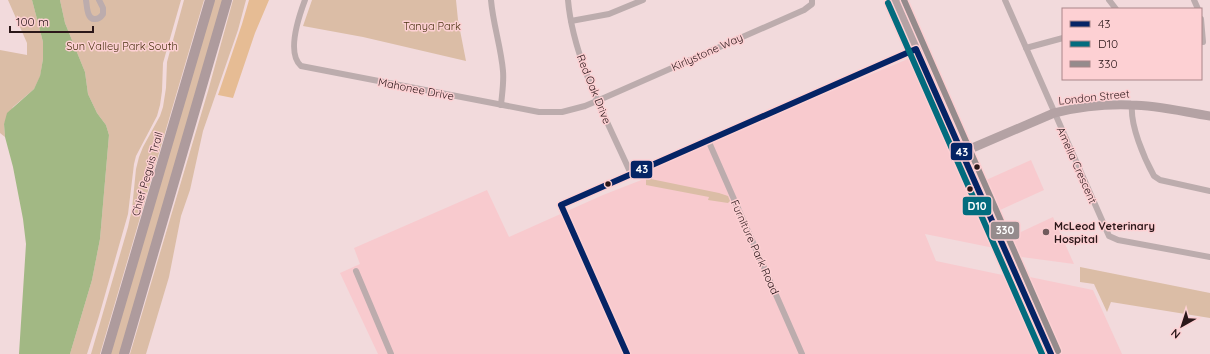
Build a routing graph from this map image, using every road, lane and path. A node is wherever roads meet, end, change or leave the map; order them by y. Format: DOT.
graph roads {
  1 [pos="86,0"];
  2 [pos="99,0"];
  3 [pos="210,0"];
  4 [pos="227,0"];
  5 [pos="305,0"];
  6 [pos="491,0"];
  7 [pos="568,0"];
  8 [pos="643,0"];
  9 [pos="812,0"];
  10 [pos="895,0"];
  11 [pos="1005,0"];
  12 [pos="1109,0"];
  13 [pos="1115,8"];
  14 [pos="571,21"];
  15 [pos="1062,38"];
  16 [pos="1202,41"];
  17 [pos="1210,43"];
  18 [pos="1026,48"];
  19 [pos="916,49"];
  20 [pos="597,100"];
  21 [pos="501,105"];
  22 [pos="1132,105"];
  23 [pos="1054,113"];
  24 [pos="1210,116"];
  25 [pos="708,140"];
  26 [pos="963,152"];
  27 [pos="631,174"];
  28 [pos="1210,190"];
  29 [pos="1210,257"];
  30 [pos="356,271"];
  31 [pos="106,354"];
  32 [pos="124,354"];
  33 [pos="391,354"];
  34 [pos="627,354"];
  35 [pos="802,354"];
  36 [pos="1051,354"];
  1 -- 2 [label="street"];
  3 -- 31 [label="main road, Chief Peguis Trail"];
  4 -- 32 [label="main road"];
  5 -- 21 [label="street, Mahonee Drive"];
  6 -- 21 [label="street"];
  7 -- 14 [label="street, Red Oak Drive"];
  8 -- 14 [label="street"];
  9 -- 20 [label="street, Kirlystone Way"];
  10 -- 19 [label="street"];
  11 -- 18 [label="street, Amelia Crescent"];
  12 -- 13 [label="street"];
  14 -- 20 [label="street, Red Oak Drive"];
  15 -- 18 [label="street"];
  16 -- 17 [label="street"];
  18 -- 23 [label="street, Amelia Crescent"];
  19 -- 25 [label="street"];
  19 -- 26 [label="street"];
  20 -- 21 [label="street, Mahonee Drive"];
  20 -- 27 [label="street, Red Oak Drive"];
  22 -- 23 [label="street, London Street"];
  22 -- 24 [label="street, London Street"];
  22 -- 28 [label="street"];
  23 -- 26 [label="street, London Street"];
  23 -- 29 [label="street, Amelia Crescent"];
  25 -- 27 [label="street"];
  25 -- 35 [label="street, Furniture Park Road"];
  26 -- 36 [label="street"];
  27 -- 34 [label="street"];
  30 -- 33 [label="street"];
}
